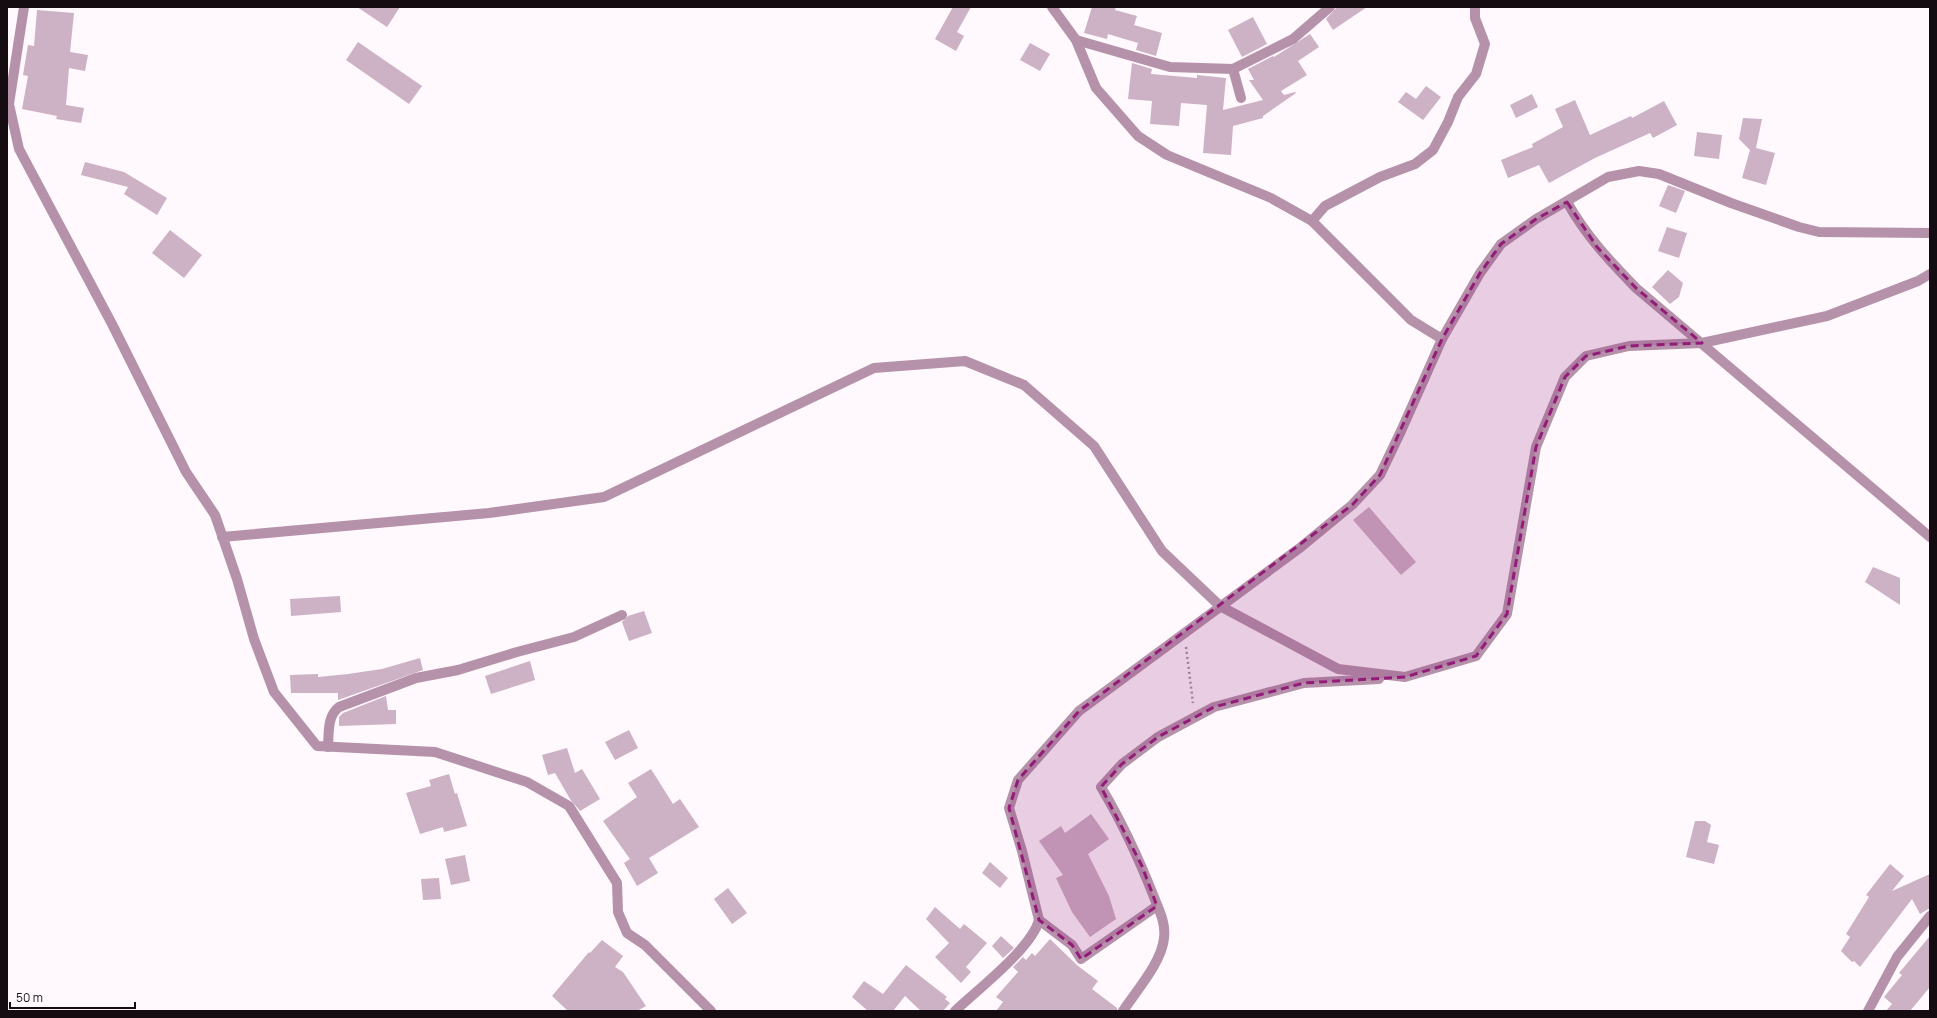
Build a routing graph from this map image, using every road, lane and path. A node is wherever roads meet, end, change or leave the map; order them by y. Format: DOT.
graph roads {
  1 [pos="24,7"];
  2 [pos="1052,7"];
  3 [pos="1330,7"];
  4 [pos="1475,7"];
  5 [pos="1076,40"];
  6 [pos="1233,69"];
  7 [pos="1241,98"];
  8 [pos="1567,202"];
  9 [pos="1312,221"];
  10 [pos="1930,234"];
  11 [pos="1930,274"];
  12 [pos="1442,339"];
  13 [pos="1702,343"];
  14 [pos="222,537"];
  15 [pos="1930,537"];
  16 [pos="1220,606"];
  17 [pos="622,616"];
  18 [pos="1185,633"];
  19 [pos="1405,677"];
  20 [pos="1194,718"];
  21 [pos="328,747"];
  22 [pos="1157,906"];
  23 [pos="1930,916"];
  24 [pos="1039,920"];
  25 [pos="711,1011"];
  26 [pos="955,1011"];
  27 [pos="1123,1011"];
  28 [pos="1868,1011"];
  1 -- 14 [label="street"];
  2 -- 5 [label="street"];
  3 -- 6 [label="street"];
  4 -- 9 [label="street"];
  5 -- 6 [label="street"];
  5 -- 9 [label="street"];
  6 -- 7 [label="street"];
  8 -- 10 [label="street"];
  8 -- 12 [label="street"];
  8 -- 13 [label="street"];
  9 -- 12 [label="street"];
  11 -- 13 [label="street"];
  12 -- 16 [label="street"];
  13 -- 15 [label="street"];
  13 -- 19 [label="street"];
  14 -- 16 [label="street"];
  14 -- 21 [label="street"];
  16 -- 18 [label="street"];
  16 -- 19 [label="street"];
  17 -- 21 [label="street"];
  18 -- 20 [label="path"];
  18 -- 24 [label="street"];
  19 -- 20 [label="street"];
  20 -- 22 [label="street"];
  21 -- 25 [label="street"];
  22 -- 24 [label="street"];
  22 -- 27 [label="street"];
  23 -- 28 [label="street"];
  24 -- 26 [label="street"];
}
